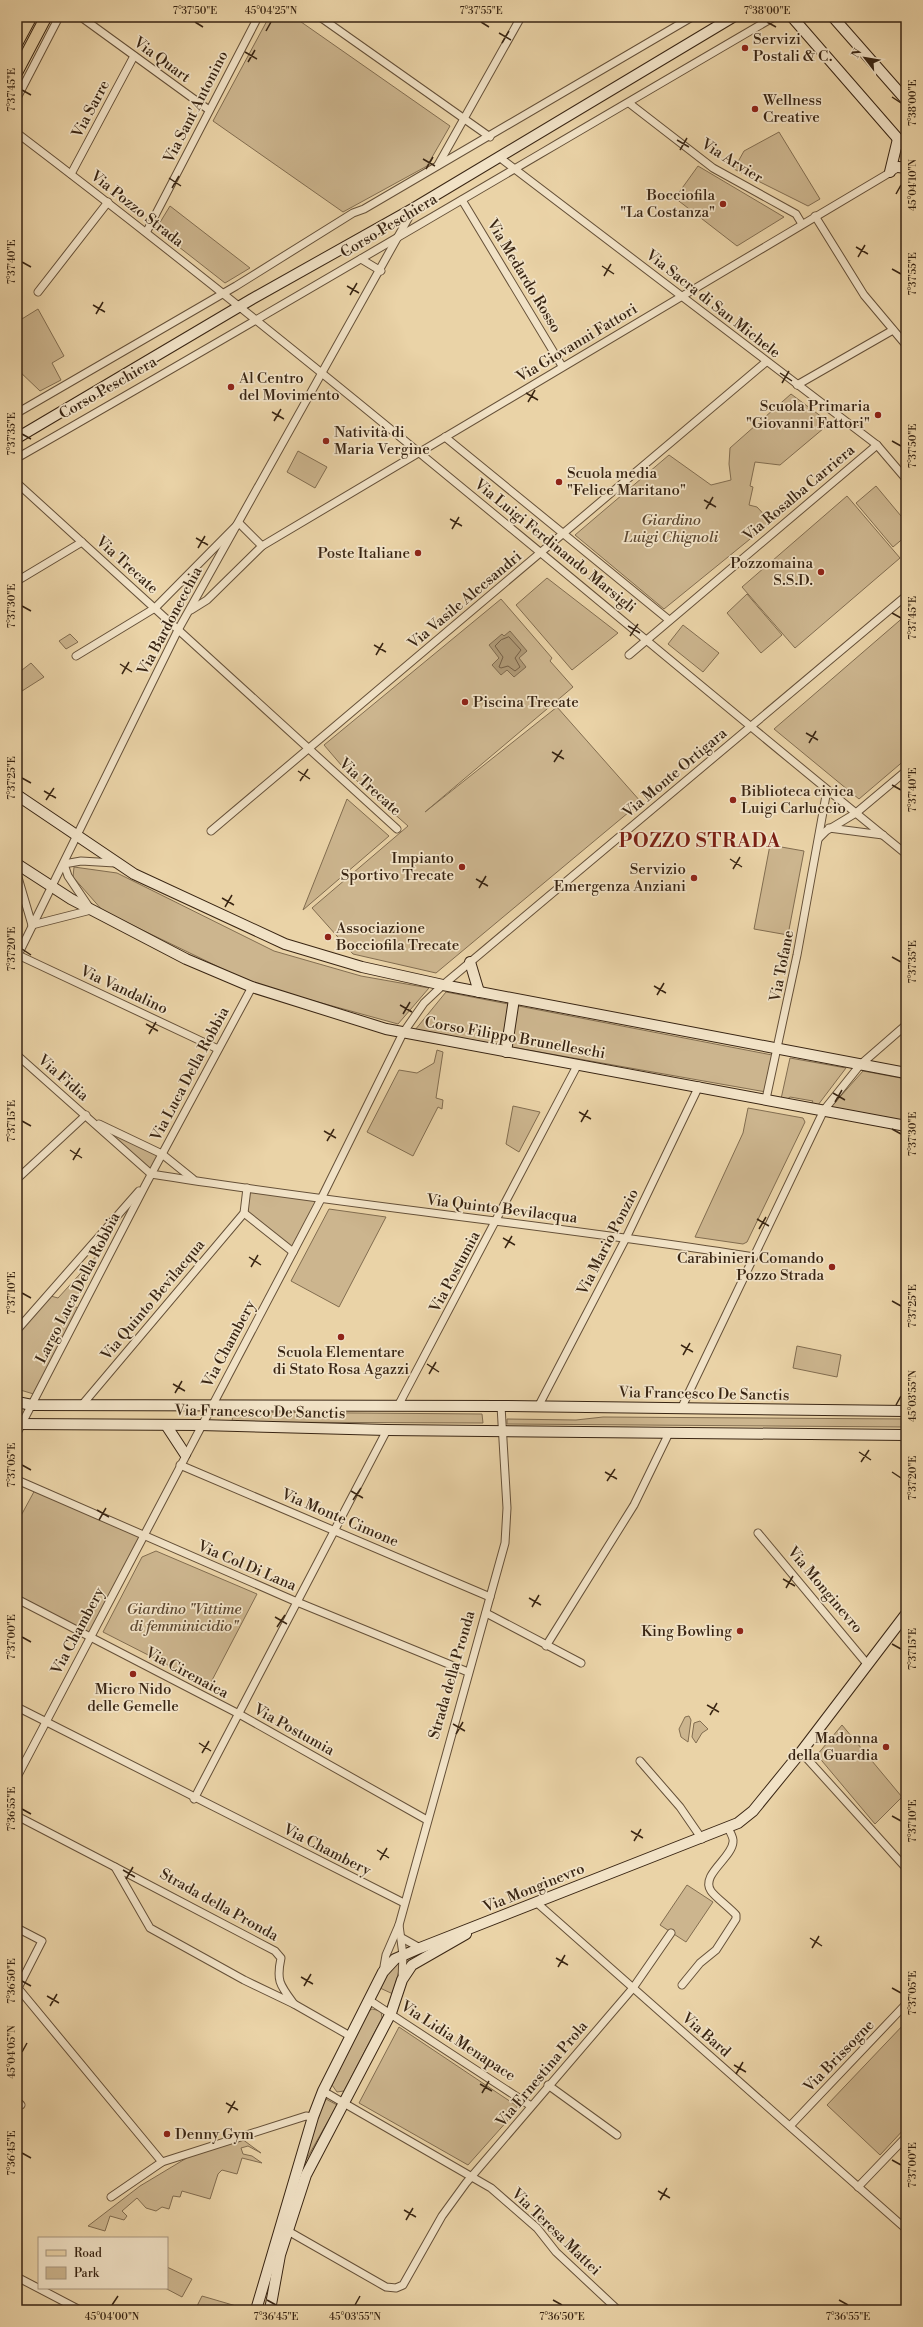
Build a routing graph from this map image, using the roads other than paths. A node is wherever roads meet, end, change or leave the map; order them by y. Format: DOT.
graph roads {
  1 [pos="31,17"];
  2 [pos="46,17"];
  3 [pos="60,17"];
  4 [pos="81,17"];
  5 [pos="258,17"];
  6 [pos="320,17"];
  7 [pos="521,17"];
  8 [pos="692,17"];
  9 [pos="733,17"];
  10 [pos="774,17"];
  11 [pos="792,17"];
  12 [pos="833,17"];
  13 [pos="17,43"];
  14 [pos="134,56"];
  15 [pos="17,72"];
  16 [pos="17,98"];
  17 [pos="906,100"];
  18 [pos="629,103"];
  19 [pos="209,110"];
  20 [pos="464,119"];
  21 [pos="17,133"];
  22 [pos="490,137"];
  23 [pos="898,139"];
  24 [pos="906,148"];
  25 [pos="499,157"];
  26 [pos="438,166"];
  27 [pos="900,167"];
  28 [pos="513,168"];
  29 [pos="71,174"];
  30 [pos="462,200"];
  31 [pos="108,202"];
  32 [pos="414,208"];
  33 [pos="815,216"];
  34 [pos="802,224"];
  35 [pos="147,231"];
  36 [pos="400,236"];
  37 [pos="361,259"];
  38 [pos="380,271"];
  39 [pos="38,292"];
  40 [pos="224,293"];
  41 [pos="681,295"];
  42 [pos="241,306"];
  43 [pos="258,320"];
  44 [pos="893,330"];
  45 [pos="906,344"];
  46 [pos="766,362"];
  47 [pos="562,366"];
  48 [pos="323,373"];
  49 [pos="797,385"];
  50 [pos="17,413"];
  51 [pos="445,437"];
  52 [pos="17,438"];
  53 [pos="877,445"];
  54 [pos="419,452"];
  55 [pos="17,458"];
  56 [pos="906,479"];
  57 [pos="17,483"];
  58 [pos="239,523"];
  59 [pos="562,533"];
  60 [pos="82,542"];
  61 [pos="262,546"];
  62 [pos="542,552"];
  63 [pos="17,581"];
  64 [pos="906,596"];
  65 [pos="155,608"];
  66 [pos="189,612"];
  67 [pos="669,620"];
  68 [pos="178,630"];
  69 [pos="648,639"];
  70 [pos="629,655"];
  71 [pos="76,656"];
  72 [pos="752,726"];
  73 [pos="307,748"];
  74 [pos="906,771"];
  75 [pos="827,790"];
  76 [pos="17,795"];
  77 [pos="856,813"];
  78 [pos="829,828"];
  79 [pos="397,829"];
  80 [pos="211,831"];
  81 [pos="884,836"];
  82 [pos="77,837"];
  83 [pos="819,838"];
  84 [pos="906,854"];
  85 [pos="115,863"];
  86 [pos="17,864"];
  87 [pos="64,864"];
  88 [pos="17,874"];
  89 [pos="52,887"];
  90 [pos="91,910"];
  91 [pos="32,926"];
  92 [pos="18,956"];
  93 [pos="470,962"];
  94 [pos="443,985"];
  95 [pos="252,987"];
  96 [pos="479,992"];
  97 [pos="514,999"];
  98 [pos="906,1025"];
  99 [pos="403,1033"];
  100 [pos="218,1050"];
  101 [pos="778,1050"];
  102 [pos="506,1052"];
  103 [pos="17,1055"];
  104 [pos="578,1064"];
  105 [pos="860,1065"];
  106 [pos="906,1073"];
  107 [pos="699,1086"];
  108 [pos="766,1099"];
  109 [pos="824,1110"];
  110 [pos="86,1115"];
  111 [pos="92,1121"];
  112 [pos="906,1126"];
  113 [pos="162,1154"];
  114 [pos="151,1174"];
  115 [pos="17,1179"];
  116 [pos="194,1180"];
  117 [pos="146,1184"];
  118 [pos="247,1188"];
  119 [pos="321,1198"];
  120 [pos="244,1212"];
  121 [pos="497,1221"];
  122 [pos="626,1238"];
  123 [pos="293,1252"];
  124 [pos="754,1257"];
  125 [pos="17,1330"];
  126 [pos="17,1402"];
  127 [pos="32,1405"];
  128 [pos="82,1405"];
  129 [pos="211,1405"];
  130 [pos="398,1406"];
  131 [pos="501,1406"];
  132 [pos="538,1407"];
  133 [pos="681,1409"];
  134 [pos="906,1411"];
  135 [pos="166,1425"];
  136 [pos="200,1425"];
  137 [pos="18,1427"];
  138 [pos="387,1430"];
  139 [pos="503,1430"];
  140 [pos="668,1433"];
  141 [pos="906,1435"];
  142 [pos="185,1454"];
  143 [pos="180,1465"];
  144 [pos="17,1480"];
  145 [pos="335,1530"];
  146 [pos="758,1533"];
  147 [pos="143,1535"];
  148 [pos="490,1597"];
  149 [pos="17,1599"];
  150 [pos="297,1602"];
  151 [pos="486,1613"];
  152 [pos="906,1614"];
  153 [pos="90,1637"];
  154 [pos="546,1646"];
  155 [pos="581,1663"];
  156 [pos="868,1666"];
  157 [pos="468,1672"];
  158 [pos="17,1707"];
  159 [pos="239,1714"];
  160 [pos="46,1721"];
  161 [pos="801,1752"];
  162 [pos="640,1761"];
  163 [pos="17,1777"];
  164 [pos="194,1799"];
  165 [pos="17,1816"];
  166 [pos="427,1820"];
  167 [pos="728,1828"];
  168 [pos="702,1839"];
  169 [pos="115,1867"];
  170 [pos="906,1868"];
  171 [pos="404,1903"];
  172 [pos="537,1903"];
  173 [pos="399,1925"];
  174 [pos="17,1928"];
  175 [pos="476,1928"];
  176 [pos="671,1934"];
  177 [pos="402,1938"];
  178 [pos="420,1948"];
  179 [pos="403,1955"];
  180 [pos="383,1972"];
  181 [pos="402,1980"];
  182 [pos="682,1985"];
  183 [pos="633,1988"];
  184 [pos="369,2000"];
  185 [pos="294,2004"];
  186 [pos="906,2004"];
  187 [pos="391,2013"];
  188 [pos="350,2036"];
  189 [pos="548,2085"];
  190 [pos="323,2091"];
  191 [pos="343,2103"];
  192 [pos="532,2106"];
  193 [pos="313,2117"];
  194 [pos="790,2126"];
  195 [pos="617,2135"];
  196 [pos="906,2137"];
  197 [pos="162,2162"];
  198 [pos="472,2176"];
  199 [pos="858,2186"];
  200 [pos="111,2198"];
  201 [pos="906,2229"];
  202 [pos="288,2231"];
  203 [pos="18,2278"];
  204 [pos="38,2288"];
  205 [pos="39,2289"];
  206 [pos="262,2291"];
  207 [pos="273,2297"];
  208 [pos="80,2310"];
  209 [pos="256,2310"];
  210 [pos="270,2310"];
  211 [pos="618,2310"];
  1 -- 13 [label="main road"];
  2 -- 15 [label="main road"];
  3 -- 16 [label="street"];
  4 -- 14 [label="street, Via Quart"];
  5 -- 19 [label="street, Via Sant'Antonino"];
  6 -- 20 [label="street"];
  7 -- 20 [label="street"];
  8 -- 22 [label="street, Corso Peschiera"];
  9 -- 25 [label="street, Corso Peschiera"];
  10 -- 18 [label="street, Corso Peschiera"];
  11 -- 23 [label="street"];
  12 -- 17 [label="street"];
  14 -- 19 [label="street, Via Quart"];
  14 -- 29 [label="street, Via Sarre"];
  18 -- 28 [label="street, Corso Peschiera"];
  18 -- 34 [label="street, Via Arvier"];
  19 -- 35 [label="street, Via Sant'Antonino"];
  20 -- 22 [label="street"];
  20 -- 26 [label="street"];
  21 -- 29 [label="street, Via Pozzo Strada"];
  22 -- 26 [label="street, Corso Peschiera"];
  23 -- 24 [label="street"];
  23 -- 27 [label="street"];
  25 -- 28 [label="street, Via Sacra di San Michele"];
  25 -- 32 [label="street, Corso Peschiera"];
  26 -- 40 [label="street, Corso Peschiera"];
  27 -- 33 [label="street, Via Giovanni Fattori"];
  28 -- 30 [label="street, Corso Peschiera"];
  28 -- 41 [label="street, Via Sacra di San Michele"];
  29 -- 31 [label="street, Via Pozzo Strada"];
  30 -- 36 [label="street, Corso Peschiera"];
  30 -- 47 [label="street, Via Medardo Rosso"];
  31 -- 35 [label="street, Via Pozzo Strada"];
  31 -- 39 [label="street"];
  32 -- 36 [label="street, Via Bardonecchia"];
  32 -- 42 [label="street, Corso Peschiera"];
  33 -- 34 [label="street, Via Giovanni Fattori"];
  33 -- 44 [label="street"];
  34 -- 41 [label="street, Via Giovanni Fattori"];
  35 -- 40 [label="street, Via Pozzo Strada"];
  36 -- 37 [label="street, Corso Peschiera"];
  36 -- 38 [label="street, Via Bardonecchia"];
  37 -- 38 [label="street"];
  37 -- 43 [label="street, Corso Peschiera"];
  38 -- 48 [label="street, Via Bardonecchia"];
  40 -- 42 [label="street, Via Pozzo Strada"];
  40 -- 50 [label="street, Corso Peschiera"];
  41 -- 46 [label="street, Via Sacra di San Michele"];
  41 -- 47 [label="street, Via Giovanni Fattori"];
  42 -- 43 [label="street, Via Luigi Ferdinando Marsigli"];
  42 -- 52 [label="street, Corso Peschiera"];
  43 -- 48 [label="street, Via Luigi Ferdinando Marsigli"];
  43 -- 55 [label="street, Corso Peschiera"];
  44 -- 45 [label="street"];
  44 -- 49 [label="street"];
  46 -- 49 [label="street, Via Sacra di San Michele"];
  46 -- 59 [label="street, Via Vasile Alecsandri"];
  47 -- 51 [label="street, Via Giovanni Fattori"];
  48 -- 54 [label="street, Via Luigi Ferdinando Marsigli"];
  48 -- 58 [label="street, Via Bardonecchia"];
  49 -- 53 [label="street, Via Sacra di San Michele"];
  51 -- 54 [label="street, Via Giovanni Fattori"];
  51 -- 59 [label="street, Via Luigi Ferdinando Marsigli"];
  53 -- 56 [label="street, Via Sacra di San Michele"];
  53 -- 67 [label="street, Via Rosalba Carriera"];
  54 -- 61 [label="street, Via Giovanni Fattori"];
  54 -- 62 [label="street, Via Luigi Ferdinando Marsigli"];
  57 -- 60 [label="street, Via Trecate"];
  58 -- 61 [label="street"];
  58 -- 65 [label="street"];
  58 -- 66 [label="street, Via Bardonecchia"];
  59 -- 62 [label="street, Via Vasile Alecsandri"];
  59 -- 67 [label="street, Via Luigi Ferdinando Marsigli"];
  60 -- 63 [label="street"];
  60 -- 65 [label="street, Via Trecate"];
  61 -- 66 [label="street, Via Giovanni Fattori"];
  62 -- 69 [label="street, Via Luigi Ferdinando Marsigli"];
  62 -- 73 [label="street, Via Vasile Alecsandri"];
  64 -- 72 [label="street, Via Monte Ortigara"];
  65 -- 68 [label="street, Via Trecate"];
  65 -- 71 [label="street"];
  66 -- 68 [label="street, Via Bardonecchia"];
  67 -- 69 [label="street, Via Rosalba Carriera"];
  68 -- 73 [label="street, Via Trecate"];
  68 -- 82 [label="street, Via Bardonecchia"];
  69 -- 70 [label="street, Via Rosalba Carriera"];
  69 -- 72 [label="street, Via Luigi Ferdinando Marsigli"];
  72 -- 75 [label="street, Via Luigi Ferdinando Marsigli"];
  72 -- 93 [label="street, Via Monte Ortigara"];
  73 -- 79 [label="street, Via Trecate"];
  73 -- 80 [label="street"];
  74 -- 77 [label="street"];
  75 -- 77 [label="street, Via Luigi Ferdinando Marsigli"];
  75 -- 83 [label="street, Via Tofane"];
  76 -- 82 [label="street"];
  77 -- 78 [label="street"];
  77 -- 81 [label="street, Via Luigi Ferdinando Marsigli"];
  78 -- 81 [label="street"];
  78 -- 83 [label="street"];
  81 -- 84 [label="street, Via Luigi Ferdinando Marsigli"];
  82 -- 85 [label="street"];
  82 -- 87 [label="street, Via Bardonecchia"];
  83 -- 101 [label="street, Via Tofane"];
  85 -- 87 [label="street"];
  85 -- 94 [label="street"];
  86 -- 89 [label="street, Corso Filippo Brunelleschi"];
  87 -- 89 [label="street, Via Vandalino"];
  87 -- 90 [label="street, Corso Filippo Brunelleschi"];
  88 -- 91 [label="street"];
  89 -- 90 [label="street, Corso Filippo Brunelleschi"];
  89 -- 91 [label="street, Via Vandalino"];
  90 -- 91 [label="street"];
  90 -- 95 [label="street, Corso Filippo Brunelleschi"];
  91 -- 92 [label="street, Via Vandalino"];
  92 -- 100 [label="street, Via Vandalino"];
  93 -- 94 [label="street, Via Monte Ortigara"];
  93 -- 96 [label="street"];
  94 -- 96 [label="street"];
  94 -- 99 [label="street, Via Chambery"];
  95 -- 99 [label="street, Corso Filippo Brunelleschi"];
  95 -- 100 [label="street, Via Luca Della Robbia"];
  96 -- 97 [label="street"];
  97 -- 101 [label="street"];
  97 -- 102 [label="street"];
  98 -- 105 [label="street"];
  99 -- 102 [label="street, Corso Filippo Brunelleschi"];
  99 -- 119 [label="street, Via Chambery"];
  100 -- 113 [label="street, Via Luca Della Robbia"];
  101 -- 105 [label="street"];
  101 -- 108 [label="street, Via Tofane"];
  102 -- 104 [label="street, Corso Filippo Brunelleschi"];
  103 -- 110 [label="street, Via Fidia"];
  104 -- 107 [label="street, Corso Filippo Brunelleschi"];
  104 -- 121 [label="street, Via Postumia"];
  105 -- 106 [label="street"];
  105 -- 109 [label="street"];
  107 -- 108 [label="street, Corso Filippo Brunelleschi"];
  107 -- 122 [label="street, Via Mario Ponzio"];
  108 -- 109 [label="street, Corso Filippo Brunelleschi"];
  109 -- 112 [label="street, Corso Filippo Brunelleschi"];
  109 -- 124 [label="street"];
  110 -- 111 [label="street, Via Fidia"];
  110 -- 115 [label="street"];
  111 -- 113 [label="street, Via Fidia"];
  111 -- 114 [label="street, Via Fidia"];
  113 -- 114 [label="street, Via Luca Della Robbia"];
  113 -- 116 [label="street"];
  114 -- 116 [label="street, Via Quinto Bevilacqua"];
  114 -- 117 [label="street, Largo Luca Della Robbia"];
  116 -- 118 [label="street, Via Quinto Bevilacqua"];
  117 -- 125 [label="street, Largo Luca Della Robbia"];
  117 -- 127 [label="street, Largo Luca Della Robbia"];
  118 -- 119 [label="street, Via Quinto Bevilacqua"];
  118 -- 120 [label="street"];
  119 -- 121 [label="street, Via Quinto Bevilacqua"];
  119 -- 123 [label="street, Via Chambery"];
  120 -- 123 [label="street"];
  120 -- 128 [label="street, Via Quinto Bevilacqua"];
  121 -- 122 [label="street, Via Quinto Bevilacqua"];
  121 -- 130 [label="street, Via Postumia"];
  122 -- 124 [label="street, Via Quinto Bevilacqua"];
  122 -- 132 [label="street, Via Mario Ponzio"];
  123 -- 129 [label="street, Via Chambery"];
  124 -- 133 [label="street"];
  126 -- 127 [label="street, Via Francesco De Sanctis"];
  127 -- 128 [label="street, Via Francesco De Sanctis"];
  127 -- 137 [label="street, Largo Luca Della Robbia"];
  128 -- 129 [label="street, Via Francesco De Sanctis"];
  129 -- 130 [label="street, Via Francesco De Sanctis"];
  129 -- 136 [label="street, Via Chambery"];
  130 -- 131 [label="street, Via Francesco De Sanctis"];
  131 -- 132 [label="street, Via Francesco De Sanctis"];
  131 -- 139 [label="street"];
  132 -- 133 [label="street, Via Francesco De Sanctis"];
  133 -- 134 [label="street, Via Francesco De Sanctis"];
  135 -- 136 [label="street, Via Francesco De Sanctis"];
  135 -- 137 [label="street, Via Francesco De Sanctis"];
  135 -- 142 [label="street"];
  136 -- 138 [label="street, Via Francesco De Sanctis"];
  136 -- 142 [label="street, Via Chambery"];
  138 -- 139 [label="street, Via Francesco De Sanctis"];
  138 -- 145 [label="street, Via Postumia"];
  139 -- 140 [label="street, Via Francesco De Sanctis"];
  139 -- 148 [label="street, Strada della Pronda"];
  140 -- 141 [label="street, Via Francesco De Sanctis"];
  140 -- 154 [label="street"];
  142 -- 143 [label="street, Via Chambery"];
  143 -- 145 [label="street, Via Monte Cimone"];
  143 -- 147 [label="street, Via Chambery"];
  144 -- 147 [label="street, Via Col Di Lana"];
  145 -- 148 [label="street, Via Monte Cimone"];
  145 -- 150 [label="street, Via Postumia"];
  146 -- 156 [label="street, Via Monginevro"];
  147 -- 150 [label="street, Via Col Di Lana"];
  147 -- 153 [label="street, Via Chambery"];
  148 -- 151 [label="street, Strada della Pronda"];
  149 -- 153 [label="street, Via Cirenaica"];
  150 -- 157 [label="street, Via Col Di Lana"];
  150 -- 159 [label="street, Via Postumia"];
  151 -- 154 [label="street"];
  151 -- 157 [label="street, Strada della Pronda"];
  152 -- 156 [label="street, Via Monginevro"];
  153 -- 159 [label="street, Via Cirenaica"];
  153 -- 160 [label="street, Via Chambery"];
  154 -- 155 [label="street"];
  156 -- 161 [label="street, Via Monginevro"];
  157 -- 166 [label="street, Strada della Pronda"];
  158 -- 160 [label="street"];
  159 -- 164 [label="street, Via Cirenaica"];
  159 -- 166 [label="street, Via Postumia"];
  160 -- 163 [label="street, Via Chambery"];
  160 -- 164 [label="street, Via Chambery"];
  161 -- 167 [label="street, Via Monginevro"];
  161 -- 170 [label="street"];
  162 -- 168 [label="street"];
  164 -- 171 [label="street, Via Chambery"];
  165 -- 169 [label="street"];
  166 -- 171 [label="street, Strada della Pronda"];
  167 -- 168 [label="street, Via Monginevro"];
  167 -- 182 [label="street"];
  168 -- 172 [label="street, Via Monginevro"];
  169 -- 185 [label="street"];
  169 -- 185 [label="street, Strada della Pronda"];
  171 -- 173 [label="street, Strada della Pronda"];
  172 -- 175 [label="street, Via Monginevro"];
  172 -- 183 [label="street, Via Bard"];
  173 -- 177 [label="street, Strada della Pronda"];
  173 -- 180 [label="street, Strada della Pronda"];
  174 -- 197 [label="street"];
  175 -- 178 [label="street, Via Monginevro"];
  175 -- 181 [label="street"];
  176 -- 183 [label="street, Via Ernestina Prola"];
  177 -- 178 [label="street"];
  177 -- 179 [label="street, Strada della Pronda"];
  178 -- 179 [label="street, Via Monginevro"];
  179 -- 180 [label="street, Via Monginevro"];
  179 -- 181 [label="street, Strada della Pronda"];
  180 -- 184 [label="street, Strada della Pronda"];
  181 -- 187 [label="street"];
  183 -- 189 [label="street, Via Ernestina Prola"];
  183 -- 194 [label="street, Via Bard"];
  184 -- 187 [label="street, Via Lidia Menapace"];
  184 -- 188 [label="street, Strada della Pronda"];
  185 -- 188 [label="street"];
  186 -- 194 [label="street, Via Brissogne"];
  187 -- 191 [label="street"];
  187 -- 192 [label="street, Via Lidia Menapace"];
  188 -- 190 [label="street, Strada della Pronda"];
  189 -- 192 [label="street, Via Ernestina Prola"];
  189 -- 195 [label="street"];
  190 -- 191 [label="street"];
  190 -- 193 [label="street, Strada della Pronda"];
  191 -- 198 [label="street, Via Teresa Mattei"];
  191 -- 202 [label="street"];
  192 -- 198 [label="street, Via Ernestina Prola"];
  193 -- 197 [label="street"];
  193 -- 206 [label="street, Strada della Pronda"];
  194 -- 199 [label="street, Via Bard"];
  196 -- 199 [label="street"];
  197 -- 200 [label="street"];
  198 -- 202 [label="street"];
  198 -- 211 [label="street, Via Teresa Mattei"];
  199 -- 201 [label="street, Via Bard"];
  202 -- 207 [label="street"];
  203 -- 204 [label="street"];
  205 -- 208 [label="street"];
  206 -- 207 [label="street"];
  206 -- 209 [label="street, Strada della Pronda"];
  207 -- 210 [label="street"];
}
